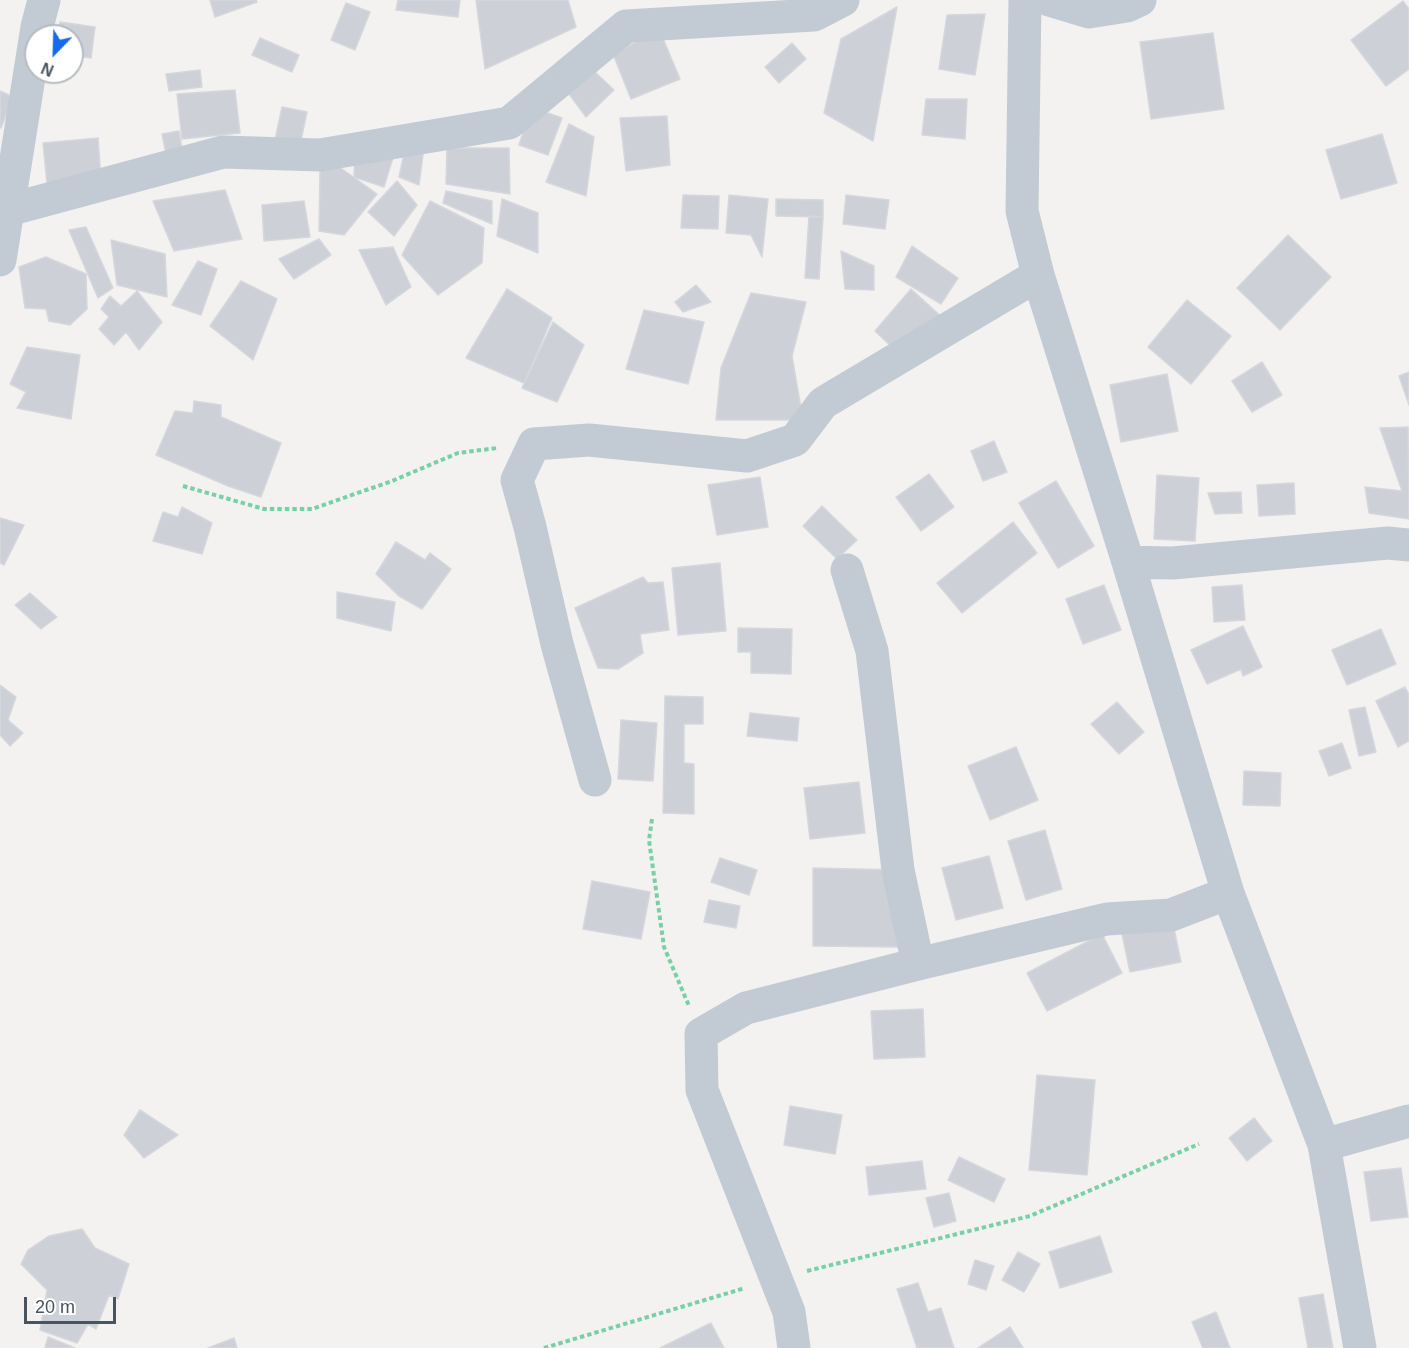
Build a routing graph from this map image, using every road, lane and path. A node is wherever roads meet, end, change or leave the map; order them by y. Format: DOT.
graph roads {
  1 [pos="44,0"];
  2 [pos="843,0"];
  3 [pos="1025,0"];
  4 [pos="1049,0"];
  5 [pos="1140,0"];
  6 [pos="8,210"];
  7 [pos="0,260"];
  8 [pos="1038,275"];
  9 [pos="534,444"];
  10 [pos="183,486"];
  11 [pos="1409,545"];
  12 [pos="1128,562"];
  13 [pos="847,570"];
  14 [pos="595,780"];
  15 [pos="651,819"];
  16 [pos="1228,893"];
  17 [pos="918,964"];
  18 [pos="700,1034"];
  19 [pos="1409,1121"];
  20 [pos="1199,1144"];
  21 [pos="1324,1145"];
  22 [pos="776,1279"];
  23 [pos="544,1348"];
  24 [pos="794,1348"];
  25 [pos="1360,1348"];
  1 -- 6 [label="street"];
  2 -- 6 [label="street"];
  3 -- 8 [label="street"];
  4 -- 5 [label="street"];
  6 -- 7 [label="street"];
  8 -- 9 [label="street"];
  8 -- 12 [label="street"];
  9 -- 10 [label="path"];
  9 -- 14 [label="street"];
  11 -- 12 [label="street"];
  12 -- 16 [label="street"];
  13 -- 17 [label="street"];
  15 -- 18 [label="path"];
  16 -- 17 [label="street"];
  16 -- 21 [label="street"];
  17 -- 18 [label="street"];
  18 -- 22 [label="street"];
  19 -- 21 [label="street"];
  20 -- 22 [label="path"];
  21 -- 25 [label="street"];
  22 -- 23 [label="path"];
  22 -- 24 [label="street"];
}
